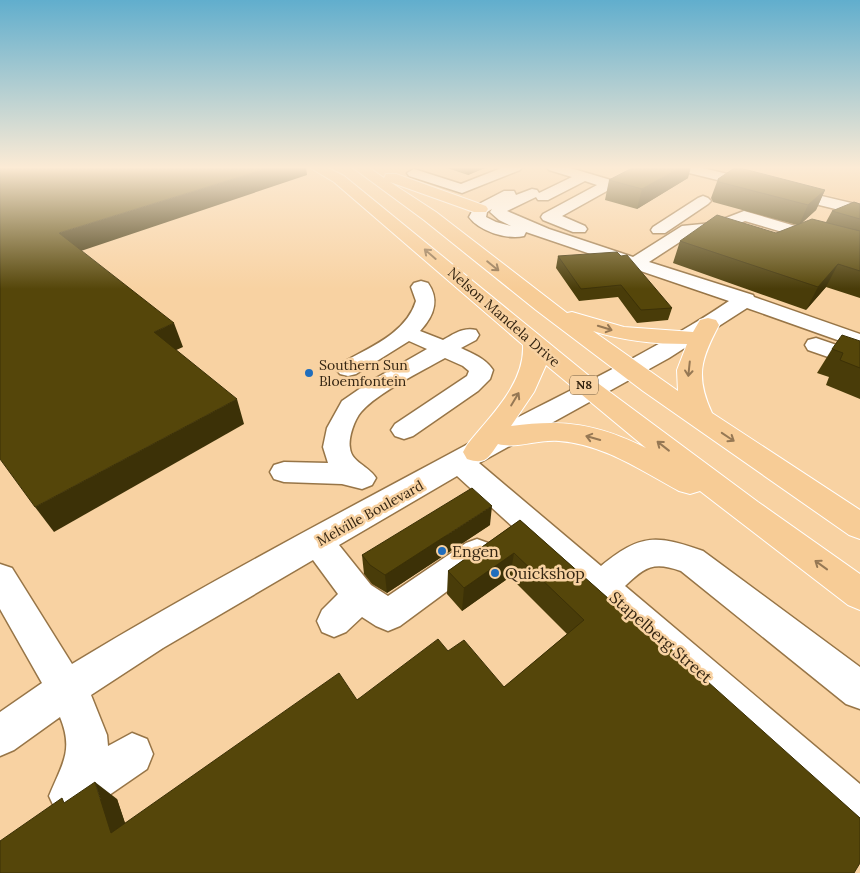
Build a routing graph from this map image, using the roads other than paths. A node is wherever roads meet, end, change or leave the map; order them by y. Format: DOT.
graph roads {
  1 [pos="375,208"];
  2 [pos="418,208"];
  3 [pos="477,208"];
  4 [pos="483,208"];
  5 [pos="501,208"];
  6 [pos="564,208"];
  7 [pos="693,208"];
  8 [pos="480,209"];
  9 [pos="498,212"];
  10 [pos="583,247"];
  11 [pos="860,250"];
  12 [pos="617,258"];
  13 [pos="635,264"];
  14 [pos="421,286"];
  15 [pos="746,299"];
  16 [pos="543,306"];
  17 [pos="708,325"];
  18 [pos="408,333"];
  19 [pos="468,336"];
  20 [pos="686,337"];
  21 [pos="820,341"];
  22 [pos="860,341"];
  23 [pos="534,343"];
  24 [pos="446,349"];
  25 [pos="860,361"];
  26 [pos="348,369"];
  27 [pos="631,370"];
  28 [pos="590,390"];
  29 [pos="700,418"];
  30 [pos="404,430"];
  31 [pos="505,436"];
  32 [pos="468,457"];
  33 [pos="284,472"];
  34 [pos="360,477"];
  35 [pos="394,498"];
  36 [pos="747,511"];
  37 [pos="525,519"];
  38 [pos="860,526"];
  39 [pos="318,542"];
  40 [pos="0,578"];
  41 [pos="602,585"];
  42 [pos="860,594"];
  43 [pos="359,596"];
  44 [pos="334,621"];
  45 [pos="66,689"];
  46 [pos="860,690"];
  47 [pos="0,736"];
  48 [pos="132,754"];
  49 [pos="74,793"];
  50 [pos="860,813"];
  51 [pos="37,820"];
  23 -- 1 [label="highway, Nelson Mandela Drive / N8, one-way"];
  2 -- 16 [label="highway, one-way"];
  3 -- 8 [label="highway"];
  4 -- 8 [label="street"];
  5 -- 9 [label="street"];
  6 -- 10 [label="street"];
  7 -- 12 [label="street"];
  8 -- 9 [label="street"];
  8 -- 10 [label="street"];
  9 -- 10 [label="street"];
  10 -- 12 [label="street"];
  11 -- 13 [label="street"];
  12 -- 13 [label="street"];
  13 -- 15 [label="street"];
  14 -- 18 [label="street"];
  15 -- 17 [label="street, Melville Boulevard"];
  15 -- 21 [label="street"];
  16 -- 20 [label="highway, one-way"];
  16 -- 27 [label="highway"];
  17 -- 20 [label="street, Melville Boulevard"];
  17 -- 29 [label="highway, one-way"];
  18 -- 24 [label="street"];
  18 -- 26 [label="street"];
  19 -- 24 [label="street"];
  20 -- 27 [label="street, Melville Boulevard"];
  21 -- 22 [label="street"];
  21 -- 25 [label="lane"];
  23 -- 28 [label="highway, Nelson Mandela Drive / N8"];
  32 -- 23 [label="highway, one-way"];
  24 -- 30 [label="street"];
  24 -- 34 [label="street"];
  27 -- 28 [label="street, Melville Boulevard"];
  27 -- 29 [label="highway"];
  28 -- 31 [label="street, Melville Boulevard"];
  36 -- 28 [label="highway, Nelson Mandela Drive / N8, one-way"];
  29 -- 38 [label="highway, one-way"];
  31 -- 32 [label="street, Melville Boulevard"];
  36 -- 31 [label="highway, one-way"];
  32 -- 35 [label="street, Melville Boulevard"];
  32 -- 37 [label="street, Stapelberg Street"];
  33 -- 34 [label="street"];
  34 -- 35 [label="street"];
  35 -- 39 [label="street, Melville Boulevard"];
  42 -- 36 [label="highway, Nelson Mandela Drive / N8, one-way"];
  37 -- 41 [label="street, Stapelberg Street"];
  37 -- 43 [label="street"];
  39 -- 43 [label="street"];
  39 -- 45 [label="street, Melville Boulevard"];
  40 -- 45 [label="street"];
  41 -- 46 [label="street"];
  41 -- 50 [label="street, Stapelberg Street"];
  43 -- 44 [label="street"];
  45 -- 47 [label="street, Melville Boulevard"];
  45 -- 49 [label="street"];
  48 -- 49 [label="street"];
  49 -- 51 [label="street"];
}
